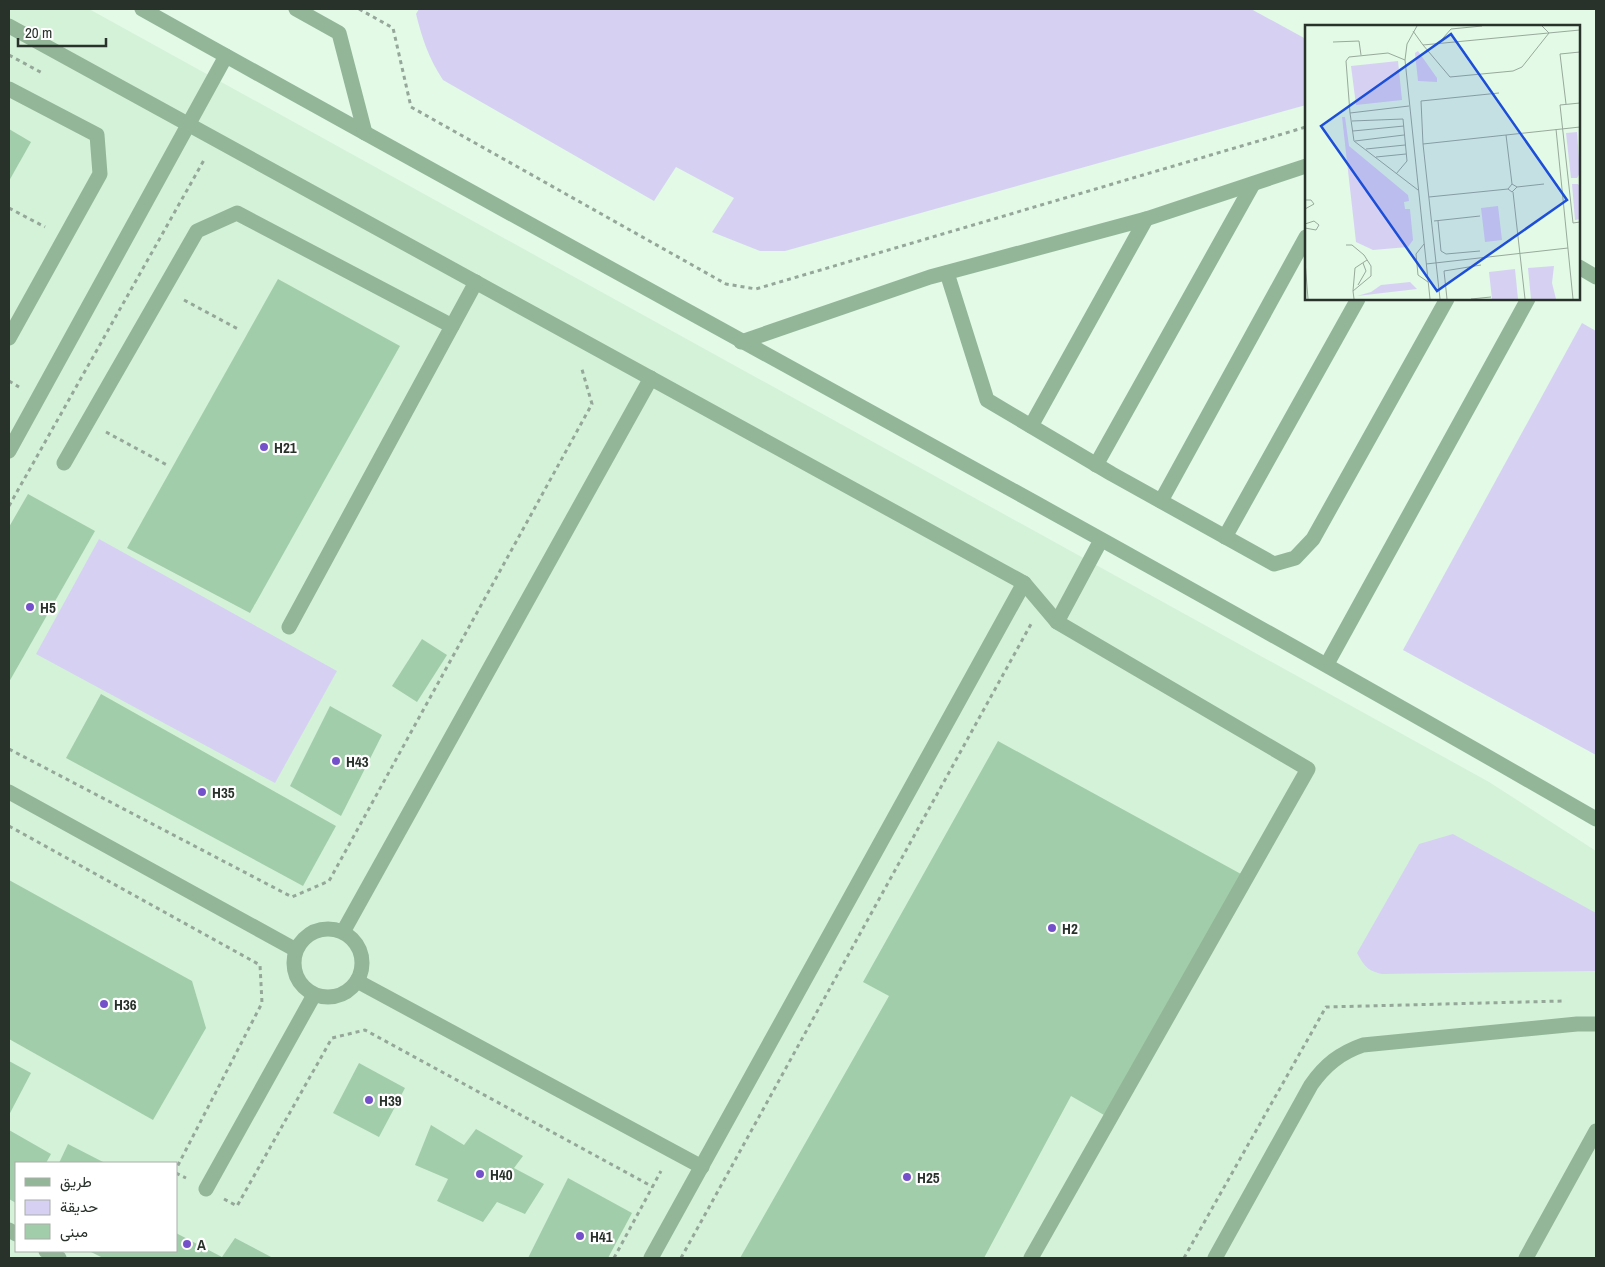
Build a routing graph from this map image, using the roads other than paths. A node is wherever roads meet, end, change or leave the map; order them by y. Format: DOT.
graph roads {
  1 [pos="142,9"];
  2 [pos="296,9"];
  3 [pos="9,26"];
  4 [pos="226,56"];
  5 [pos="9,89"];
  6 [pos="188,125"];
  7 [pos="364,133"];
  8 [pos="1305,166"];
  9 [pos="1253,184"];
  10 [pos="1146,219"];
  11 [pos="1305,239"];
  12 [pos="1580,268"];
  13 [pos="947,274"];
  14 [pos="1596,277"];
  15 [pos="476,282"];
  16 [pos="1357,300"];
  17 [pos="1446,300"];
  18 [pos="1527,300"];
  19 [pos="452,326"];
  20 [pos="9,338"];
  21 [pos="741,342"];
  22 [pos="651,378"];
  23 [pos="1031,426"];
  24 [pos="9,451"];
  25 [pos="64,463"];
  26 [pos="1096,465"];
  27 [pos="1161,501"];
  28 [pos="1225,537"];
  29 [pos="1101,540"];
  30 [pos="1024,583"];
  31 [pos="1057,622"];
  32 [pos="289,627"];
  33 [pos="1327,664"];
  34 [pos="9,792"];
  35 [pos="1596,819"];
  36 [pos="343,932"];
  37 [pos="296,950"];
  38 [pos="357,981"];
  39 [pos="314,995"];
  40 [pos="1596,1024"];
  41 [pos="1596,1131"];
  42 [pos="702,1167"];
  43 [pos="206,1189"];
  44 [pos="48,1252"];
  45 [pos="59,1258"];
  46 [pos="651,1258"];
  47 [pos="1031,1258"];
  48 [pos="1215,1258"];
  49 [pos="1526,1258"];
  1 -- 4 [label="street"];
  2 -- 7 [label="street"];
  3 -- 6 [label="street"];
  4 -- 6 [label="street"];
  4 -- 7 [label="street"];
  5 -- 20 [label="street"];
  6 -- 15 [label="street"];
  6 -- 24 [label="street"];
  7 -- 21 [label="street"];
  8 -- 9 [label="street"];
  9 -- 10 [label="street"];
  9 -- 26 [label="street"];
  10 -- 13 [label="street"];
  10 -- 23 [label="street"];
  11 -- 27 [label="street"];
  12 -- 14 [label="street"];
  13 -- 21 [label="street"];
  13 -- 23 [label="street"];
  15 -- 19 [label="street"];
  15 -- 22 [label="street"];
  16 -- 28 [label="street"];
  17 -- 28 [label="street"];
  18 -- 33 [label="street"];
  19 -- 25 [label="street"];
  19 -- 32 [label="street"];
  21 -- 29 [label="street"];
  22 -- 30 [label="street"];
  22 -- 36 [label="street"];
  23 -- 26 [label="street"];
  26 -- 27 [label="street"];
  27 -- 28 [label="street"];
  29 -- 31 [label="street"];
  29 -- 33 [label="street"];
  30 -- 31 [label="street"];
  30 -- 42 [label="street"];
  31 -- 47 [label="street"];
  33 -- 35 [label="street"];
  34 -- 37 [label="street"];
  36 -- 37 [label="street"];
  36 -- 38 [label="street"];
  37 -- 39 [label="street"];
  38 -- 39 [label="street"];
  38 -- 42 [label="street"];
  39 -- 43 [label="street"];
  40 -- 48 [label="street"];
  41 -- 49 [label="street"];
  42 -- 46 [label="street"];
  44 -- 45 [label="street"];
}
